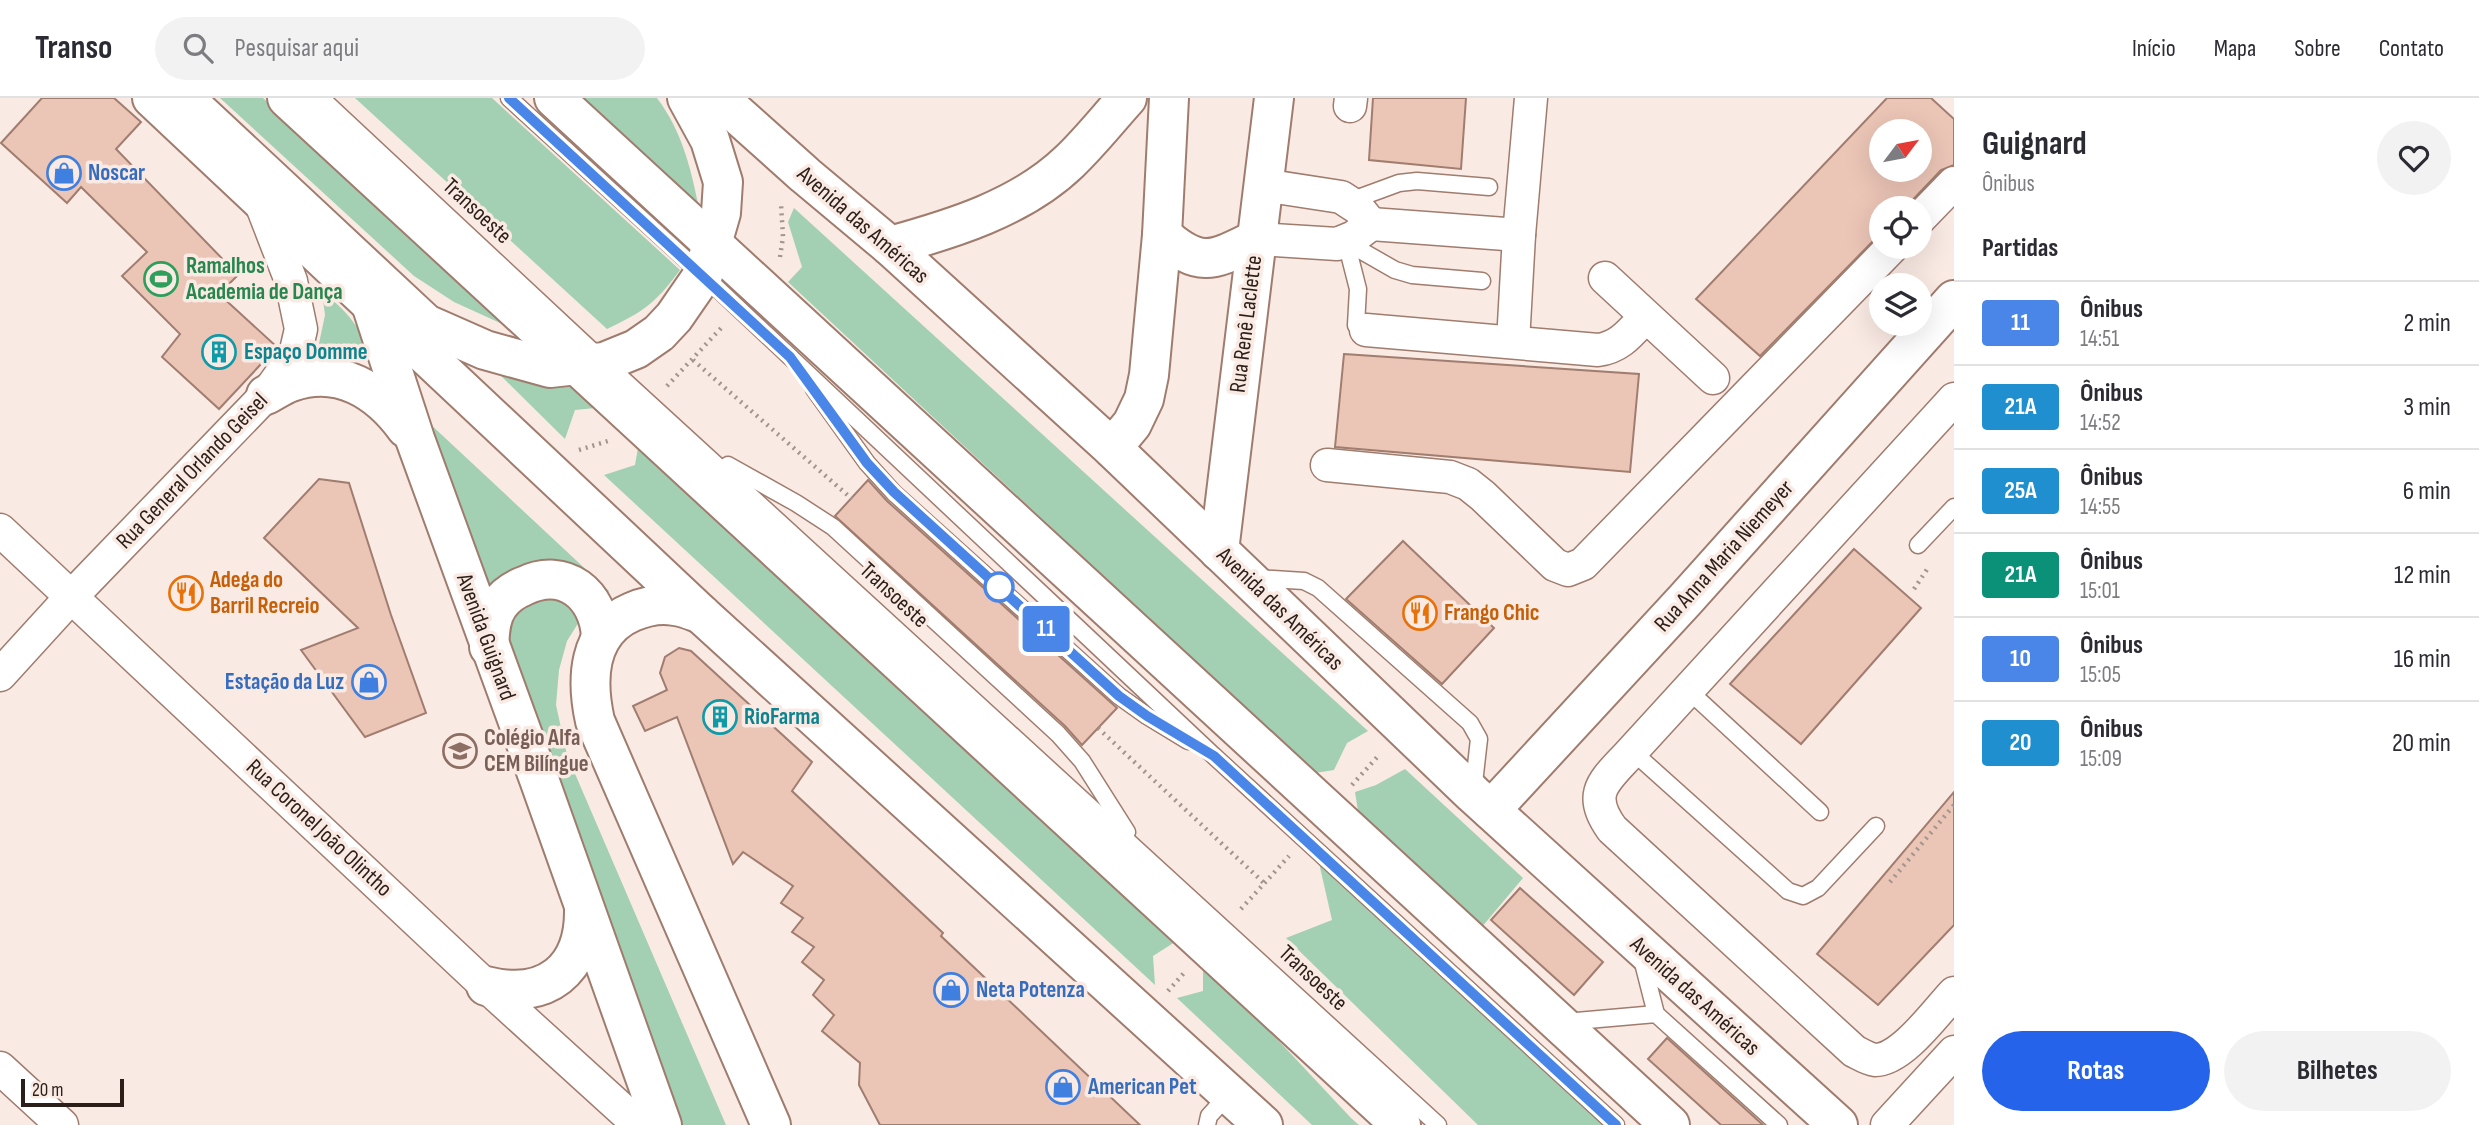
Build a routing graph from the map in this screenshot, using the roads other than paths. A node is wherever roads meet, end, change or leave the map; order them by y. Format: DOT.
graph roads {
  1 [pos="152,98"];
  2 [pos="184,98"];
  3 [pos="287,98"];
  4 [pos="321,98"];
  5 [pos="509,98"];
  6 [pos="554,98"];
  7 [pos="687,98"];
  8 [pos="719,98"];
  9 [pos="1127,98"];
  10 [pos="1169,98"];
  11 [pos="1274,98"];
  12 [pos="1531,98"];
  13 [pos="1954,183"];
  14 [pos="1263,185"];
  15 [pos="1489,187"];
  16 [pos="258,196"];
  17 [pos="1932,206"];
  18 [pos="1356,222"];
  19 [pos="1162,235"];
  20 [pos="1519,236"];
  21 [pos="1257,239"];
  22 [pos="890,247"];
  23 [pos="1880,259"];
  24 [pos="708,260"];
  25 [pos="1605,278"];
  26 [pos="1482,281"];
  27 [pos="1954,300"];
  28 [pos="371,305"];
  29 [pos="1646,317"];
  30 [pos="1366,330"];
  31 [pos="1513,342"];
  32 [pos="790,357"];
  33 [pos="592,364"];
  34 [pos="1713,378"];
  35 [pos="266,395"];
  36 [pos="1954,399"];
  37 [pos="415,439"];
  38 [pos="1112,448"];
  39 [pos="707,454"];
  40 [pos="1327,465"];
  41 [pos="1954,507"];
  42 [pos="0,530"];
  43 [pos="1918,545"];
  44 [pos="1219,551"];
  45 [pos="72,596"];
  46 [pos="701,614"];
  47 [pos="601,637"];
  48 [pos="489,647"];
  49 [pos="0,675"];
  50 [pos="1688,690"];
  51 [pos="1632,751"];
  52 [pos="1214,756"];
  53 [pos="1482,802"];
  54 [pos="1820,812"];
  55 [pos="1876,826"];
  56 [pos="1139,851"];
  57 [pos="584,909"];
  58 [pos="1639,944"];
  59 [pos="486,986"];
  60 [pos="1954,993"];
  61 [pos="1656,1014"];
  62 [pos="1559,1023"];
  63 [pos="1954,1052"];
  64 [pos="0,1068"];
  65 [pos="1229,1094"];
  66 [pos="62,1125"];
  67 [pos="639,1125"];
  68 [pos="662,1125"];
  69 [pos="771,1125"];
  70 [pos="1207,1125"];
  71 [pos="1263,1125"];
  72 [pos="1401,1125"];
  73 [pos="1438,1125"];
  74 [pos="1616,1125"];
  75 [pos="1670,1125"];
  76 [pos="1779,1125"];
  77 [pos="1838,1125"];
  78 [pos="1887,1125"];
  1 -- 16 [label="main road"];
  2 -- 33 [label="main road"];
  3 -- 33 [label="main road"];
  4 -- 33 [label="lane, Transoeste"];
  5 -- 24 [label="lane"];
  6 -- 24 [label="main road"];
  7 -- 24 [label="main road"];
  8 -- 22 [label="main road, Avenida das Américas"];
  9 -- 22 [label="main road"];
  10 -- 19 [label="main road"];
  11 -- 14 [label="main road, Rua Renê Laclette"];
  12 -- 20 [label="street"];
  13 -- 17 [label="street"];
  14 -- 18 [label="street"];
  14 -- 21 [label="main road, Rua Renê Laclette"];
  15 -- 18 [label="lane"];
  16 -- 28 [label="main road"];
  16 -- 35 [label="street, Rua General Orlando Geisel"];
  18 -- 20 [label="street"];
  18 -- 21 [label="street"];
  18 -- 26 [label="lane"];
  18 -- 30 [label="lane"];
  19 -- 21 [label="main road"];
  19 -- 38 [label="main road"];
  20 -- 31 [label="street"];
  21 -- 44 [label="main road, Rua Renê Laclette"];
  22 -- 38 [label="main road, Avenida das Américas"];
  23 -- 40 [label="street"];
  24 -- 32 [label="lane"];
  24 -- 33 [label="main road"];
  24 -- 62 [label="main road"];
  25 -- 29 [label="street"];
  27 -- 53 [label="main road, Rua Anna Maria Niemeyer"];
  28 -- 37 [label="main road, Avenida Guignard"];
  28 -- 46 [label="main road"];
  29 -- 31 [label="street"];
  29 -- 34 [label="street"];
  30 -- 31 [label="street"];
  32 -- 52 [label="lane"];
  32 -- 52 [label="lane"];
  33 -- 39 [label="lane, Transoeste"];
  33 -- 72 [label="main road"];
  35 -- 37 [label="main road"];
  35 -- 45 [label="street, Rua General Orlando Geisel"];
  36 -- 50 [label="street"];
  37 -- 48 [label="main road, Avenida Guignard"];
  38 -- 44 [label="main road, Avenida das Américas"];
  39 -- 56 [label="lane, Transoeste"];
  39 -- 56 [label="lane"];
  41 -- 43 [label="lane"];
  42 -- 45 [label="street, Rua Coronel João Olintho"];
  44 -- 53 [label="main road, Avenida das Américas"];
  45 -- 49 [label="street, Rua General Orlando Geisel"];
  45 -- 59 [label="street, Rua Coronel João Olintho"];
  46 -- 47 [label="main road"];
  46 -- 65 [label="main road"];
  47 -- 48 [label="main road"];
  47 -- 69 [label="main road"];
  48 -- 57 [label="main road, Avenida Guignard"];
  50 -- 51 [label="street"];
  50 -- 54 [label="lane"];
  51 -- 55 [label="lane"];
  51 -- 60 [label="street"];
  52 -- 74 [label="lane"];
  53 -- 58 [label="main road, Avenida das Américas"];
  56 -- 73 [label="lane, Transoeste"];
  57 -- 59 [label="main road"];
  57 -- 68 [label="main road, Avenida Guignard"];
  58 -- 61 [label="lane"];
  58 -- 77 [label="main road, Avenida das Américas"];
  59 -- 67 [label="street, Rua Coronel João Olintho"];
  61 -- 62 [label="lane"];
  61 -- 76 [label="lane"];
  62 -- 75 [label="main road"];
  63 -- 78 [label="street"];
  64 -- 66 [label="street"];
  65 -- 70 [label="lane"];
  65 -- 71 [label="main road"];
}
